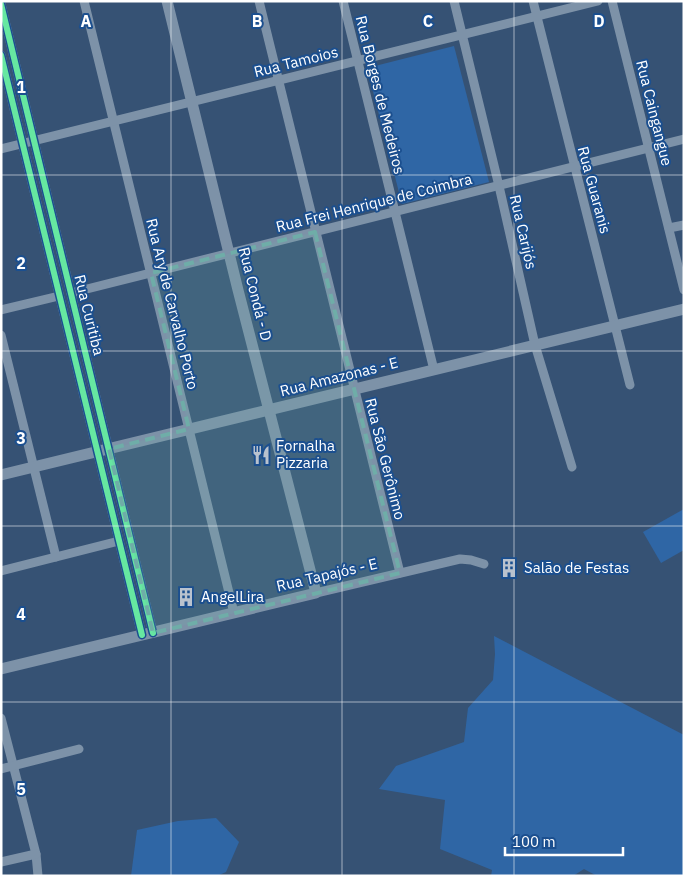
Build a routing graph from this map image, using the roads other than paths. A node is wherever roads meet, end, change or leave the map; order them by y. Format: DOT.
graph roads {
  1 [pos="84,1"];
  2 [pos="167,1"];
  3 [pos="259,1"];
  4 [pos="343,1"];
  5 [pos="454,1"];
  6 [pos="533,1"];
  7 [pos="598,1"];
  8 [pos="612,1"];
  9 [pos="1,4"];
  10 [pos="537,16"];
  11 [pos="462,34"];
  12 [pos="1,55"];
  13 [pos="357,61"];
  14 [pos="278,80"];
  15 [pos="192,102"];
  16 [pos="114,121"];
  17 [pos="684,139"];
  18 [pos="34,141"];
  19 [pos="23,144"];
  20 [pos="649,148"];
  21 [pos="1,149"];
  22 [pos="574,167"];
  23 [pos="499,186"];
  24 [pos="395,212"];
  25 [pos="684,225"];
  26 [pos="669,228"];
  27 [pos="315,232"];
  28 [pos="229,254"];
  29 [pos="151,273"];
  30 [pos="684,290"];
  31 [pos="71,293"];
  32 [pos="60,296"];
  33 [pos="684,309"];
  34 [pos="1,310"];
  35 [pos="616,325"];
  36 [pos="1,335"];
  37 [pos="535,345"];
  38 [pos="434,370"];
  39 [pos="630,385"];
  40 [pos="354,389"];
  41 [pos="268,410"];
  42 [pos="189,429"];
  43 [pos="103,450"];
  44 [pos="34,467"];
  45 [pos="572,467"];
  46 [pos="1,475"];
  47 [pos="119,541"];
  48 [pos="56,557"];
  49 [pos="484,564"];
  50 [pos="1,571"];
  51 [pos="400,574"];
  52 [pos="316,593"];
  53 [pos="234,613"];
  54 [pos="147,634"];
  55 [pos="1,669"];
  56 [pos="1,718"];
  57 [pos="79,749"];
  58 [pos="14,766"];
  59 [pos="1,769"];
  60 [pos="36,854"];
  61 [pos="1,862"];
  62 [pos="38,876"];
  1 -- 16 [label="street, Rua Ary de Carvalho Porto"];
  2 -- 15 [label="street, Rua Condá - D"];
  3 -- 14 [label="street, Rua São Gerônimo"];
  4 -- 13 [label="street, Rua Borges de Medeiros"];
  5 -- 11 [label="street, Rua Carijós"];
  6 -- 10 [label="street, Rua Guaranis"];
  7 -- 10 [label="street, Rua Tamoios"];
  8 -- 20 [label="street, Rua Caingangue"];
  9 -- 18 [label="street, Rua Curitiba"];
  10 -- 11 [label="street, Rua Tamoios"];
  10 -- 22 [label="street, Rua Guaranis"];
  11 -- 13 [label="street, Rua Tamoios"];
  11 -- 23 [label="street, Rua Carijós"];
  12 -- 19 [label="street, Rua Curitiba"];
  13 -- 14 [label="street, Rua Tamoios"];
  13 -- 24 [label="street, Rua Borges de Medeiros"];
  14 -- 15 [label="street, Rua Tamoios"];
  14 -- 27 [label="street, Rua São Gerônimo"];
  15 -- 16 [label="street, Rua Tamoios"];
  15 -- 28 [label="street, Rua Condá - D"];
  16 -- 18 [label="street, Rua Tamoios"];
  16 -- 29 [label="street, Rua Ary de Carvalho Porto"];
  17 -- 20 [label="street, Rua Frei Henrique de Coimbra"];
  18 -- 19 [label="street, Rua Tamoios"];
  18 -- 31 [label="street, Rua Curitiba"];
  19 -- 21 [label="street, Rua Tamoios"];
  19 -- 32 [label="street, Rua Curitiba"];
  20 -- 22 [label="street, Rua Frei Henrique de Coimbra"];
  20 -- 26 [label="street, Rua Caingangue"];
  22 -- 23 [label="street, Rua Frei Henrique de Coimbra"];
  22 -- 35 [label="street, Rua Guaranis"];
  23 -- 24 [label="street, Rua Frei Henrique de Coimbra"];
  23 -- 37 [label="street, Rua Carijós"];
  24 -- 27 [label="street, Rua Frei Henrique de Coimbra"];
  24 -- 38 [label="street, Rua Borges de Medeiros"];
  25 -- 26 [label="street"];
  26 -- 30 [label="street, Rua Caingangue"];
  27 -- 28 [label="street, Rua Frei Henrique de Coimbra"];
  27 -- 40 [label="street, Rua São Gerônimo"];
  28 -- 29 [label="street, Rua Frei Henrique de Coimbra"];
  28 -- 41 [label="street, Rua Condá - D"];
  29 -- 31 [label="street, Rua Frei Henrique de Coimbra"];
  29 -- 42 [label="street, Rua Ary de Carvalho Porto"];
  31 -- 43 [label="street, Rua Curitiba"];
  32 -- 34 [label="street"];
  32 -- 43 [label="street, Rua Curitiba"];
  33 -- 35 [label="street, Rua Amazonas - E"];
  35 -- 37 [label="street, Rua Amazonas - E"];
  35 -- 39 [label="street, Rua Guaranis"];
  36 -- 44 [label="street"];
  37 -- 38 [label="street, Rua Amazonas - E"];
  37 -- 45 [label="street, Rua Carijós"];
  38 -- 40 [label="street, Rua Amazonas - E"];
  40 -- 41 [label="street, Rua Amazonas - E"];
  40 -- 51 [label="street, Rua São Gerônimo"];
  41 -- 42 [label="street, Rua Amazonas - E"];
  41 -- 52 [label="street, Rua Condá - D"];
  42 -- 43 [label="street, Rua Amazonas - E"];
  42 -- 53 [label="street, Rua Ary de Carvalho Porto"];
  43 -- 44 [label="street, Rua Amazonas - E"];
  43 -- 47 [label="street, Rua Curitiba"];
  43 -- 54 [label="street, Rua Curitiba"];
  44 -- 46 [label="street, Rua Amazonas - E"];
  44 -- 48 [label="street"];
  47 -- 48 [label="street"];
  47 -- 54 [label="street, Rua Curitiba"];
  48 -- 50 [label="street"];
  49 -- 51 [label="street, Rua Tapajós - E"];
  51 -- 52 [label="street, Rua Tapajós - E"];
  52 -- 53 [label="street, Rua Tapajós - E"];
  53 -- 54 [label="street, Rua Tapajós - E"];
  54 -- 55 [label="street, Rua Tapajós - E"];
  56 -- 58 [label="street"];
  57 -- 58 [label="street"];
  58 -- 59 [label="street"];
  58 -- 60 [label="street"];
  60 -- 61 [label="street"];
  60 -- 62 [label="street"];
}
